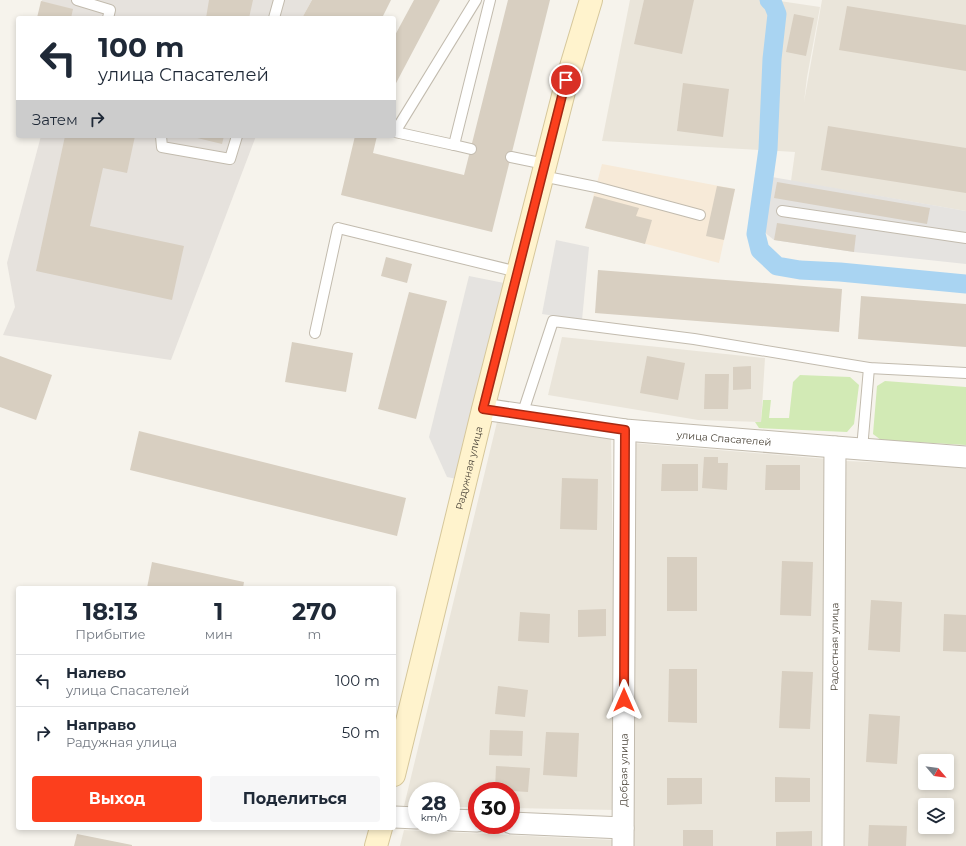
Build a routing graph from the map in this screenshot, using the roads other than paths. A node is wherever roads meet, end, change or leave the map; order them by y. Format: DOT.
graph roads {
  1 [pos="77,0"];
  2 [pos="279,0"];
  3 [pos="476,0"];
  4 [pos="490,0"];
  5 [pos="591,0"];
  6 [pos="108,16"];
  7 [pos="275,16"];
  8 [pos="396,130"];
  9 [pos="396,132"];
  10 [pos="161,138"];
  11 [pos="236,138"];
  12 [pos="454,145"];
  13 [pos="471,149"];
  14 [pos="511,157"];
  15 [pos="544,170"];
  16 [pos="782,211"];
  17 [pos="700,215"];
  18 [pos="966,238"];
  19 [pos="518,272"];
  20 [pos="315,333"];
  21 [pos="870,368"];
  22 [pos="966,373"];
  23 [pos="483,409"];
  24 [pos="522,415"];
  25 [pos="625,430"];
  26 [pos="835,447"];
  27 [pos="862,449"];
  28 [pos="966,457"];
  29 [pos="396,767"];
  30 [pos="396,817"];
  31 [pos="408,818"];
  32 [pos="520,824"];
  33 [pos="380,830"];
  34 [pos="623,837"];
  35 [pos="376,846"];
  36 [pos="833,846"];
  1 -- 6 [label="lane"];
  2 -- 7 [label="lane"];
  3 -- 8 [label="lane"];
  4 -- 12 [label="lane"];
  5 -- 15 [label="street, Радужная улица"];
  9 -- 12 [label="lane"];
  10 -- 11 [label="lane"];
  12 -- 13 [label="lane"];
  14 -- 15 [label="lane"];
  15 -- 17 [label="lane"];
  15 -- 19 [label="street, Радужная улица"];
  16 -- 18 [label="lane"];
  19 -- 20 [label="lane"];
  19 -- 23 [label="street, Радужная улица"];
  21 -- 22 [label="lane"];
  21 -- 24 [label="lane"];
  21 -- 27 [label="lane"];
  23 -- 24 [label="street, улица Спасателей"];
  23 -- 29 [label="street, Радужная улица"];
  24 -- 25 [label="street, улица Спасателей"];
  25 -- 26 [label="street, улица Спасателей"];
  25 -- 34 [label="street, Добрая улица"];
  26 -- 27 [label="street, улица Спасателей"];
  26 -- 36 [label="street, Радостная улица"];
  27 -- 28 [label="street, улица Спасателей"];
  30 -- 31 [label="street"];
  32 -- 34 [label="street"];
  33 -- 35 [label="street"];
}
